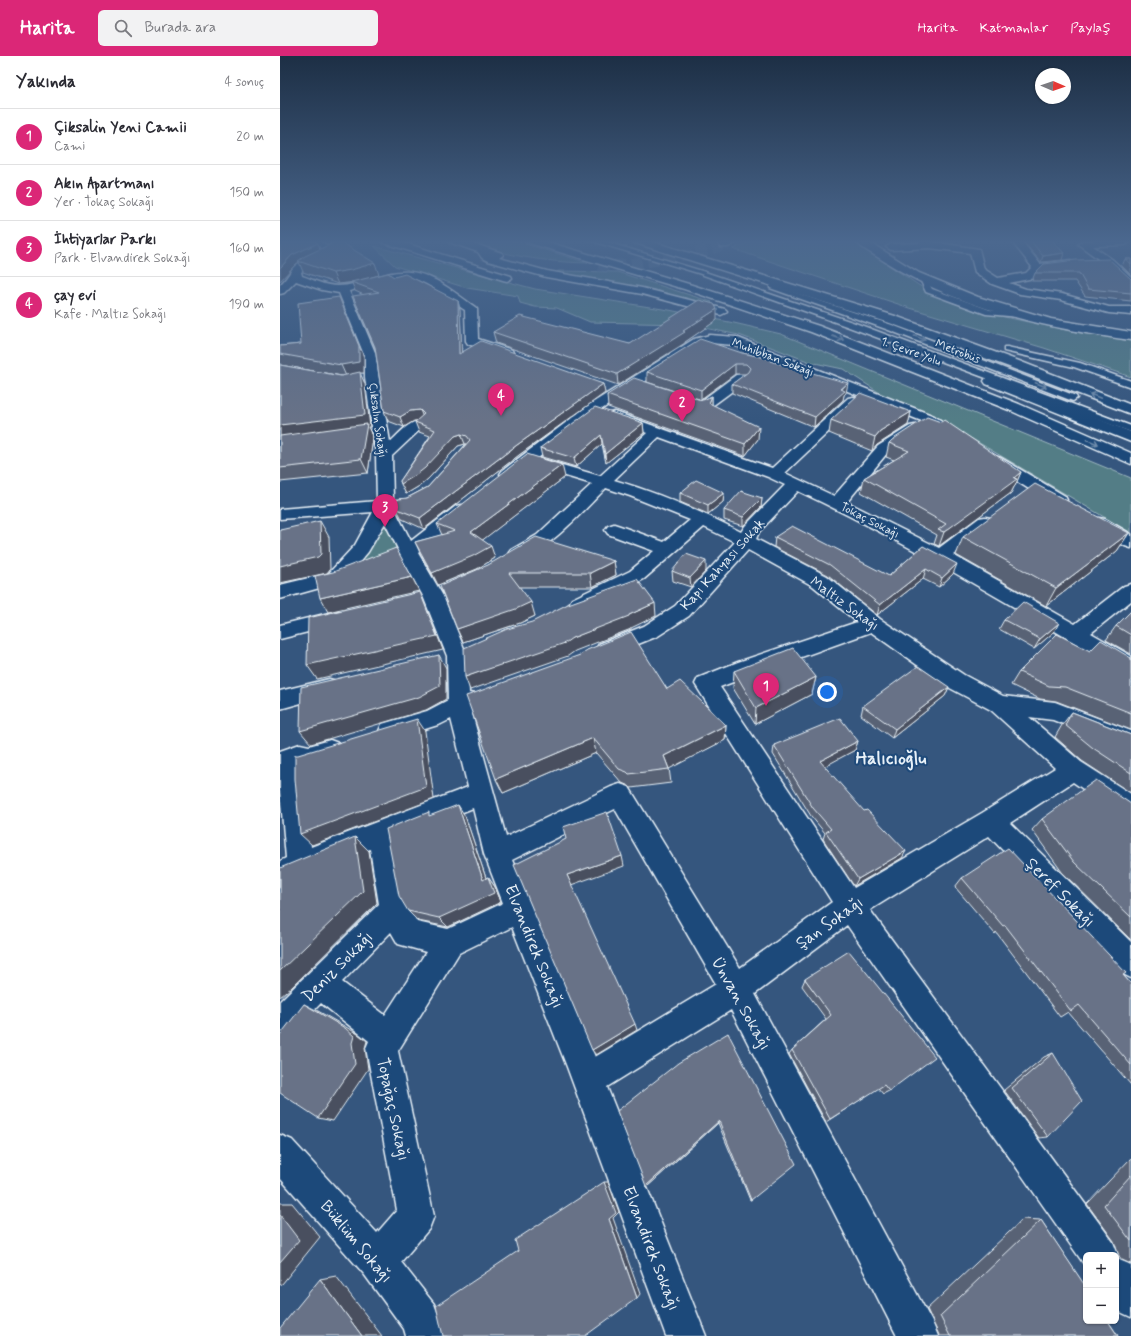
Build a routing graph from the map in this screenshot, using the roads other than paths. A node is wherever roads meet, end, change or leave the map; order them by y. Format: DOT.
graph roads {
  1 [pos="347,300"];
  2 [pos="456,300"];
  3 [pos="674,300"];
  4 [pos="727,300"];
  5 [pos="766,300"];
  6 [pos="780,300"];
  7 [pos="810,300"];
  8 [pos="831,300"];
  9 [pos="974,300"];
  10 [pos="1005,300"];
  11 [pos="1072,300"];
  12 [pos="639,302"];
  13 [pos="1131,311"];
  14 [pos="735,316"];
  15 [pos="1131,325"];
  16 [pos="1131,336"];
  17 [pos="1003,347"];
  18 [pos="517,357"];
  19 [pos="741,378"];
  20 [pos="1131,384"];
  21 [pos="1131,396"];
  22 [pos="675,397"];
  23 [pos="870,397"];
  24 [pos="1080,401"];
  25 [pos="1095,407"];
  26 [pos="594,408"];
  27 [pos="1131,410"];
  28 [pos="929,419"];
  29 [pos="1131,422"];
  30 [pos="419,424"];
  31 [pos="1057,427"];
  32 [pos="1131,429"];
  33 [pos="381,431"];
  34 [pos="657,431"];
  35 [pos="366,433"];
  36 [pos="1131,437"];
  37 [pos="964,441"];
  38 [pos="983,453"];
  39 [pos="384,455"];
  40 [pos="526,459"];
  41 [pos="1131,459"];
  42 [pos="774,474"];
  43 [pos="496,483"];
  44 [pos="602,483"];
  45 [pos="796,484"];
  46 [pos="415,498"];
  47 [pos="472,503"];
  48 [pos="837,503"];
  49 [pos="385,506"];
  50 [pos="1069,506"];
  51 [pos="280,514"];
  52 [pos="996,514"];
  53 [pos="1090,518"];
  54 [pos="702,519"];
  55 [pos="614,530"];
  56 [pos="746,541"];
  57 [pos="1131,542"];
  58 [pos="667,549"];
  59 [pos="408,552"];
  60 [pos="940,556"];
  61 [pos="504,562"];
  62 [pos="615,566"];
  63 [pos="636,575"];
  64 [pos="334,579"];
  65 [pos="1131,591"];
  66 [pos="280,592"];
  67 [pos="562,612"];
  68 [pos="356,614"];
  69 [pos="873,624"];
  70 [pos="280,632"];
  71 [pos="1075,635"];
  72 [pos="590,655"];
  73 [pos="1131,666"];
  74 [pos="348,682"];
  75 [pos="491,694"];
  76 [pos="280,700"];
  77 [pos="999,704"];
  78 [pos="459,705"];
  79 [pos="375,736"];
  80 [pos="1131,741"];
  81 [pos="346,745"];
  82 [pos="284,760"];
  83 [pos="1073,769"];
  84 [pos="482,793"];
  85 [pos="1131,808"];
  86 [pos="991,821"];
  87 [pos="380,833"];
  88 [pos="497,854"];
  89 [pos="290,869"];
  90 [pos="850,906"];
  91 [pos="394,909"];
  92 [pos="520,909"];
  93 [pos="449,943"];
  94 [pos="1131,963"];
  95 [pos="320,984"];
  96 [pos="736,989"];
  97 [pos="280,1023"];
  98 [pos="389,1037"];
  99 [pos="588,1080"];
  100 [pos="280,1152"];
  101 [pos="1098,1252"];
  102 [pos="377,1261"];
  103 [pos="1119,1281"];
  104 [pos="1131,1298"];
  105 [pos="426,1336"];
  106 [pos="686,1336"];
  107 [pos="918,1336"];
  1 -- 33 [label="main road, Çıksalın Sokağı"];
  2 -- 18 [label="main road"];
  3 -- 14 [label="main road"];
  4 -- 31 [label="main road, one-way"];
  5 -- 36 [label="main road, 1. Çevre Yolu"];
  6 -- 32 [label="lane, Metrobüs"];
  7 -- 24 [label="lane, Metrobüs, one-way"];
  27 -- 8 [label="main road, 1. Çevre Yolu, one-way"];
  9 -- 16 [label="main road"];
  10 -- 15 [label="main road"];
  11 -- 13 [label="main road"];
  12 -- 14 [label="main road"];
  14 -- 31 [label="main road"];
  17 -- 20 [label="lane"];
  17 -- 21 [label="main road"];
  19 -- 22 [label="main road"];
  23 -- 26 [label="main road, Muhibban Sokağı"];
  23 -- 28 [label="main road, Muhibban Sokağı"];
  23 -- 42 [label="main road"];
  25 -- 29 [label="lane"];
  26 -- 34 [label="main road, Tokaç Sokağı"];
  26 -- 40 [label="main road, Muhibban Sokağı"];
  28 -- 37 [label="main road, Muhibban Sokağı"];
  28 -- 48 [label="main road"];
  30 -- 39 [label="main road"];
  31 -- 41 [label="main road, one-way"];
  33 -- 35 [label="main road"];
  33 -- 39 [label="main road, Çıksalın Sokağı"];
  34 -- 42 [label="main road, Tokaç Sokağı"];
  34 -- 44 [label="main road"];
  38 -- 50 [label="main road"];
  39 -- 49 [label="main road, Çıksalın Sokağı"];
  40 -- 43 [label="main road, Muhibban Sokağı"];
  40 -- 44 [label="main road, Maltız Sokağı"];
  42 -- 45 [label="main road, Tokaç Sokağı"];
  44 -- 54 [label="main road, Maltız Sokağı"];
  44 -- 61 [label="main road"];
  45 -- 48 [label="main road, Tokaç Sokağı"];
  45 -- 56 [label="main road, Kapı Kahyası Sokak"];
  46 -- 49 [label="main road"];
  47 -- 59 [label="main road"];
  48 -- 60 [label="main road, Tokaç Sokağı"];
  49 -- 51 [label="main road"];
  49 -- 59 [label="main road, Çıksalın Sokağı"];
  49 -- 64 [label="main road"];
  52 -- 60 [label="main road"];
  53 -- 57 [label="main road"];
  54 -- 56 [label="main road, Maltız Sokağı"];
  54 -- 58 [label="main road"];
  55 -- 58 [label="main road"];
  56 -- 69 [label="main road, Maltız Sokağı"];
  56 -- 72 [label="main road, Kapı Kahyası Sokak"];
  58 -- 63 [label="main road"];
  59 -- 64 [label="main road"];
  59 -- 78 [label="main road, Elvandirek Sokağı"];
  60 -- 71 [label="main road, Tokaç Sokağı"];
  62 -- 63 [label="main road"];
  63 -- 67 [label="main road"];
  64 -- 66 [label="main road"];
  65 -- 71 [label="main road"];
  68 -- 70 [label="main road"];
  69 -- 77 [label="main road, Maltız Sokağı"];
  69 -- 90 [label="main road"];
  71 -- 73 [label="main road, Tokaç Sokağı"];
  74 -- 76 [label="main road"];
  75 -- 78 [label="main road"];
  77 -- 80 [label="main road"];
  77 -- 83 [label="main road, Maltız Sokağı"];
  78 -- 79 [label="main road"];
  78 -- 84 [label="main road, Elvandirek Sokağı"];
  81 -- 82 [label="main road"];
  82 -- 89 [label="main road"];
  83 -- 85 [label="main road, Maltız Sokağı"];
  83 -- 86 [label="main road, Şan Sokağı"];
  84 -- 87 [label="main road"];
  84 -- 88 [label="main road, Elvandirek Sokağı"];
  86 -- 90 [label="main road, Şan Sokağı"];
  86 -- 94 [label="main road, Şeref Sokağı"];
  87 -- 89 [label="main road"];
  87 -- 91 [label="main road"];
  88 -- 92 [label="main road, Elvandirek Sokağı"];
  88 -- 96 [label="main road, Ünvan Sokağı"];
  90 -- 96 [label="main road, Şan Sokağı"];
  90 -- 101 [label="main road"];
  91 -- 93 [label="main road"];
  91 -- 95 [label="main road, Deniz Sokağı"];
  92 -- 93 [label="main road"];
  92 -- 99 [label="main road, Elvandirek Sokağı"];
  93 -- 98 [label="main road, Topağaç Sokağı"];
  95 -- 97 [label="main road, Deniz Sokağı"];
  95 -- 98 [label="main road"];
  96 -- 99 [label="main road, Şan Sokağı"];
  96 -- 107 [label="main road, Ünvan Sokağı"];
  98 -- 102 [label="main road, Topağaç Sokağı"];
  99 -- 106 [label="main road, Elvandirek Sokağı"];
  100 -- 102 [label="main road, Büklüm Sokağı"];
  102 -- 105 [label="main road, Büklüm Sokağı"];
  103 -- 104 [label="main road"];
}
